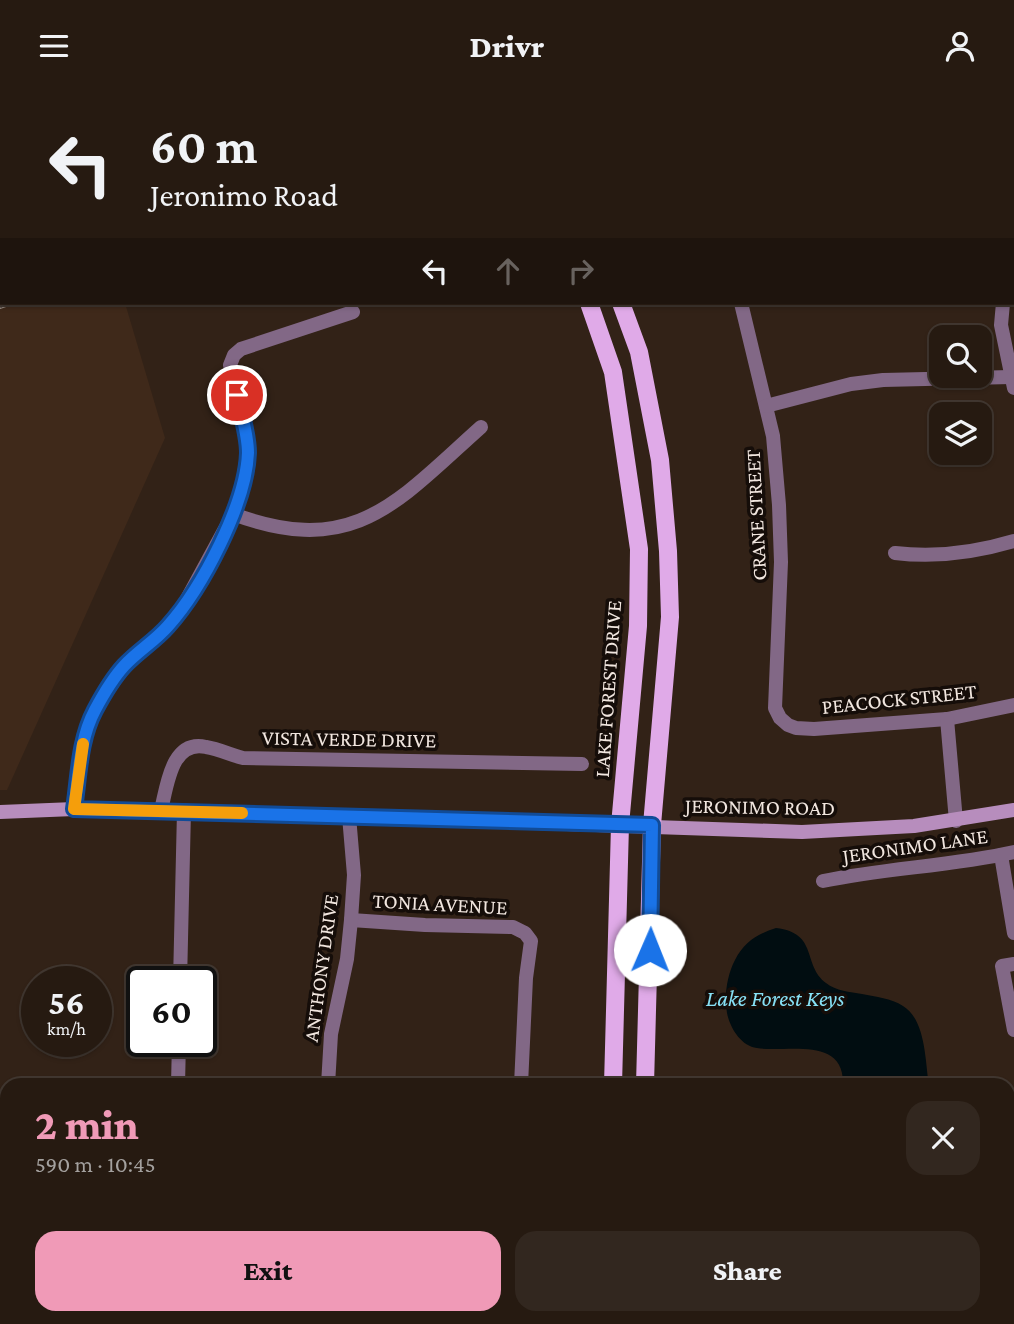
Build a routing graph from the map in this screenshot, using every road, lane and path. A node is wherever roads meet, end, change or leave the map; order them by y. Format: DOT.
graph roads {
  1 [pos="591,305"];
  2 [pos="622,305"];
  3 [pos="741,305"];
  4 [pos="1003,305"];
  5 [pos="353,312"];
  6 [pos="1012,383"];
  7 [pos="766,406"];
  8 [pos="481,427"];
  9 [pos="233,514"];
  10 [pos="1014,541"];
  11 [pos="895,552"];
  12 [pos="1014,705"];
  13 [pos="947,719"];
  14 [pos="788,725"];
  15 [pos="582,764"];
  16 [pos="74,809"];
  17 [pos="161,810"];
  18 [pos="1014,810"];
  19 [pos="184,811"];
  20 [pos="0,812"];
  21 [pos="349,816"];
  22 [pos="956,821"];
  23 [pos="620,825"];
  24 [pos="652,825"];
  25 [pos="1007,853"];
  26 [pos="822,881"];
  27 [pos="351,920"];
  28 [pos="1014,933"];
  29 [pos="1014,964"];
  30 [pos="180,966"];
  31 [pos="1014,1030"];
  32 [pos="179,1057"];
  33 [pos="178,1078"];
  34 [pos="328,1078"];
  35 [pos="521,1078"];
  36 [pos="613,1078"];
  37 [pos="645,1078"];
  1 -- 23 [label="main road, LAKE FOREST DRIVE"];
  2 -- 24 [label="main road"];
  3 -- 7 [label="street, CRANE STREET"];
  4 -- 6 [label="street"];
  5 -- 9 [label="street"];
  6 -- 7 [label="street"];
  7 -- 14 [label="street, CRANE STREET"];
  8 -- 9 [label="street"];
  9 -- 16 [label="street"];
  10 -- 11 [label="street"];
  12 -- 13 [label="street, PEACOCK STREET"];
  13 -- 14 [label="street, PEACOCK STREET"];
  13 -- 22 [label="street"];
  15 -- 17 [label="street, VISTA VERDE DRIVE"];
  16 -- 17 [label="main road, JERONIMO ROAD"];
  16 -- 20 [label="main road, JERONIMO ROAD"];
  17 -- 19 [label="main road, JERONIMO ROAD"];
  18 -- 22 [label="main road, JERONIMO ROAD"];
  19 -- 21 [label="main road, JERONIMO ROAD"];
  19 -- 30 [label="street"];
  21 -- 23 [label="main road, JERONIMO ROAD"];
  21 -- 27 [label="street, ANTHONY DRIVE"];
  22 -- 24 [label="main road, JERONIMO ROAD"];
  23 -- 24 [label="main road, JERONIMO ROAD"];
  23 -- 36 [label="main road, LAKE FOREST DRIVE"];
  24 -- 37 [label="main road"];
  25 -- 26 [label="street, JERONIMO LANE"];
  25 -- 28 [label="street"];
  27 -- 34 [label="street, ANTHONY DRIVE"];
  27 -- 35 [label="street, TONIA AVENUE"];
  29 -- 31 [label="street"];
  32 -- 33 [label="street"];
}
